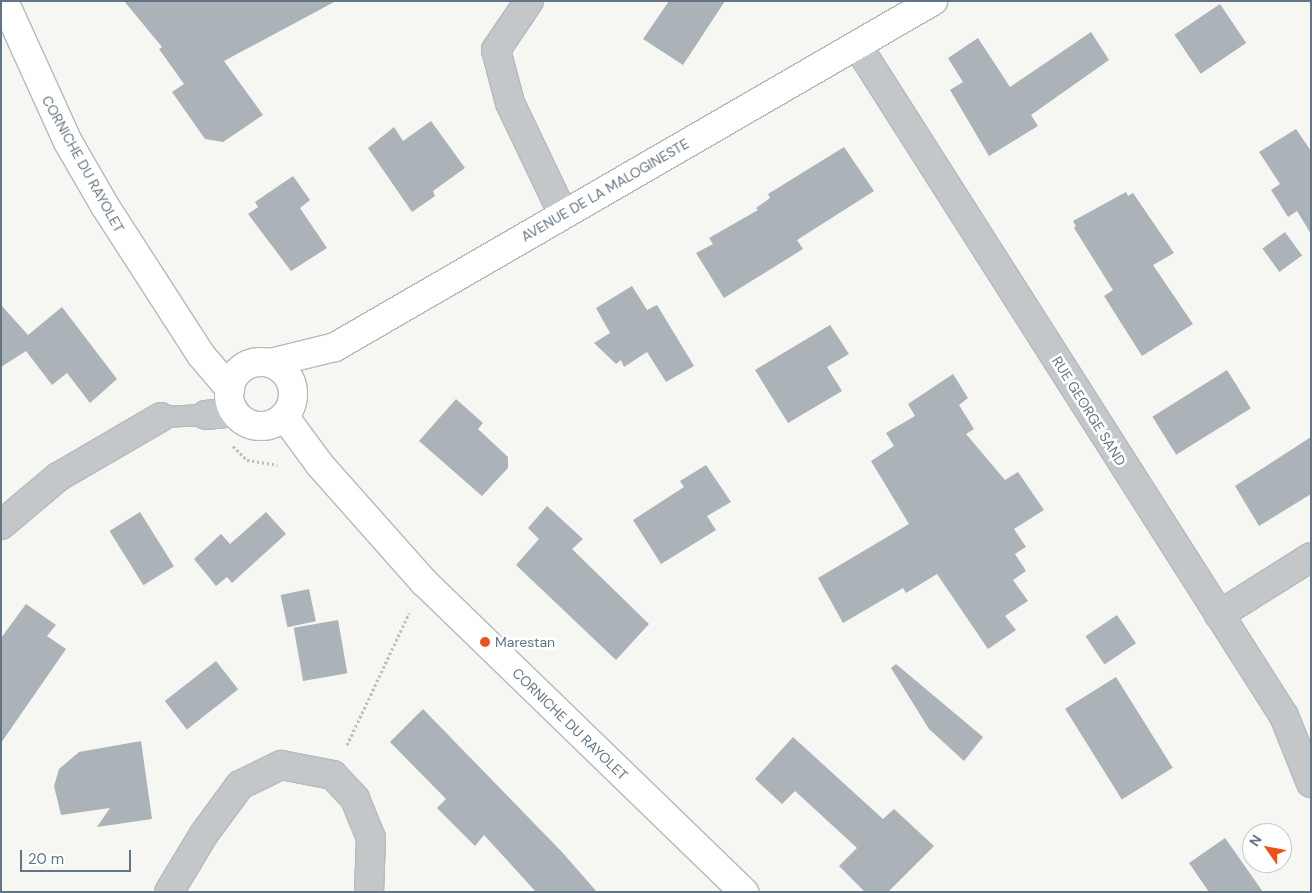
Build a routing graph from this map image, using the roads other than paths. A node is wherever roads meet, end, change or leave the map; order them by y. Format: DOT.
graph roads {
  1 [pos="4,1"];
  2 [pos="529,1"];
  3 [pos="933,1"];
  4 [pos="856,46"];
  5 [pos="563,214"];
  6 [pos="176,319"];
  7 [pos="260,363"];
  8 [pos="233,400"];
  9 [pos="206,415"];
  10 [pos="284,416"];
  11 [pos="160,417"];
  12 [pos="1,525"];
  13 [pos="1311,557"];
  14 [pos="1219,615"];
  15 [pos="1311,783"];
  16 [pos="169,892"];
  17 [pos="369,892"];
  18 [pos="744,892"];
  1 -- 6 [label="main road, CORNICHE DU RAYOLET"];
  2 -- 5 [label="street"];
  3 -- 4 [label="main road, AVENUE DE LA MALOGINESTE"];
  4 -- 5 [label="main road, AVENUE DE LA MALOGINESTE"];
  4 -- 14 [label="street, RUE GEORGE SAND"];
  5 -- 7 [label="main road, AVENUE DE LA MALOGINESTE"];
  6 -- 7 [label="main road, CORNICHE DU RAYOLET"];
  6 -- 8 [label="main road, CORNICHE DU RAYOLET"];
  7 -- 8 [label="main road"];
  7 -- 10 [label="main road, CORNICHE DU RAYOLET"];
  8 -- 9 [label="street"];
  8 -- 10 [label="main road, CORNICHE DU RAYOLET"];
  9 -- 11 [label="lane"];
  10 -- 18 [label="main road, CORNICHE DU RAYOLET"];
  11 -- 12 [label="street"];
  13 -- 14 [label="street"];
  14 -- 15 [label="street, RUE GEORGE SAND"];
  16 -- 17 [label="street"];
}
